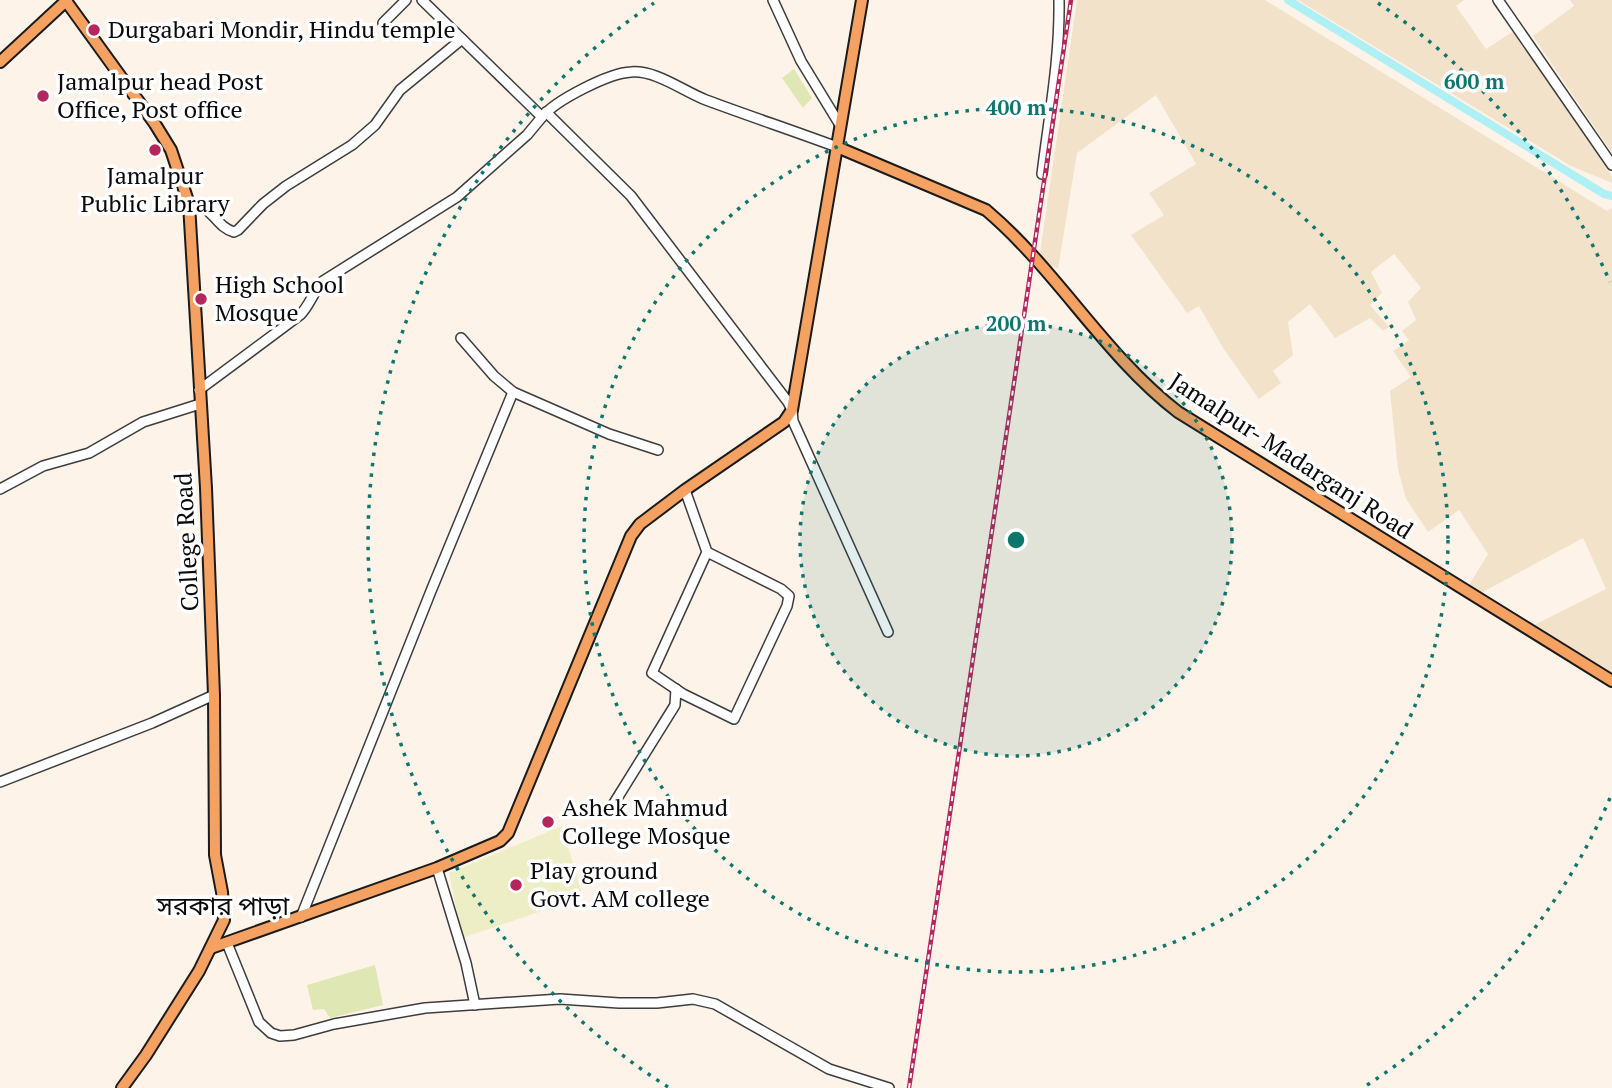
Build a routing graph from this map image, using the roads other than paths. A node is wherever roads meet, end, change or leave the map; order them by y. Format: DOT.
graph roads {
  1 [pos="407,0"];
  2 [pos="422,0"];
  3 [pos="773,0"];
  4 [pos="862,0"];
  5 [pos="1059,0"];
  6 [pos="1498,0"];
  7 [pos="66,1"];
  8 [pos="383,23"];
  9 [pos="462,39"];
  10 [pos="0,62"];
  11 [pos="544,115"];
  12 [pos="840,125"];
  13 [pos="837,147"];
  14 [pos="1612,165"];
  15 [pos="1042,174"];
  16 [pos="189,204"];
  17 [pos="461,338"];
  18 [pos="199,390"];
  19 [pos="513,392"];
  20 [pos="200,404"];
  21 [pos="792,410"];
  22 [pos="658,450"];
  23 [pos="0,489"];
  24 [pos="685,490"];
  25 [pos="707,552"];
  26 [pos="888,632"];
  27 [pos="1612,681"];
  28 [pos="676,689"];
  29 [pos="214,695"];
  30 [pos="690,698"];
  31 [pos="675,705"];
  32 [pos="0,782"];
  33 [pos="611,808"];
  34 [pos="437,867"];
  35 [pos="301,917"];
  36 [pos="227,943"];
  37 [pos="211,948"];
  38 [pos="475,1005"];
  39 [pos="121,1088"];
  40 [pos="889,1088"];
  1 -- 8 [label="street"];
  2 -- 9 [label="street"];
  3 -- 12 [label="street"];
  4 -- 12 [label="main road"];
  5 -- 15 [label="street"];
  6 -- 14 [label="street"];
  7 -- 10 [label="main road"];
  7 -- 16 [label="main road, College Road"];
  9 -- 11 [label="street"];
  9 -- 16 [label="street"];
  11 -- 13 [label="street"];
  11 -- 18 [label="street"];
  11 -- 21 [label="street"];
  12 -- 13 [label="main road"];
  13 -- 21 [label="main road"];
  13 -- 27 [label="main road, Jamalpur- Madarganj Road"];
  16 -- 18 [label="main road, College Road"];
  17 -- 19 [label="street"];
  18 -- 20 [label="main road, College Road"];
  19 -- 22 [label="street"];
  19 -- 35 [label="street"];
  20 -- 23 [label="street"];
  20 -- 29 [label="main road, College Road"];
  21 -- 24 [label="main road"];
  21 -- 26 [label="street"];
  24 -- 25 [label="street"];
  24 -- 34 [label="main road"];
  25 -- 28 [label="street"];
  25 -- 30 [label="street"];
  28 -- 30 [label="street"];
  28 -- 31 [label="street"];
  29 -- 32 [label="street"];
  29 -- 37 [label="main road, College Road"];
  30 -- 31 [label="street"];
  31 -- 33 [label="street"];
  34 -- 35 [label="main road"];
  34 -- 38 [label="street"];
  35 -- 36 [label="main road"];
  36 -- 37 [label="main road"];
  36 -- 38 [label="street"];
  37 -- 39 [label="main road, College Road"];
  38 -- 40 [label="street"];
}
